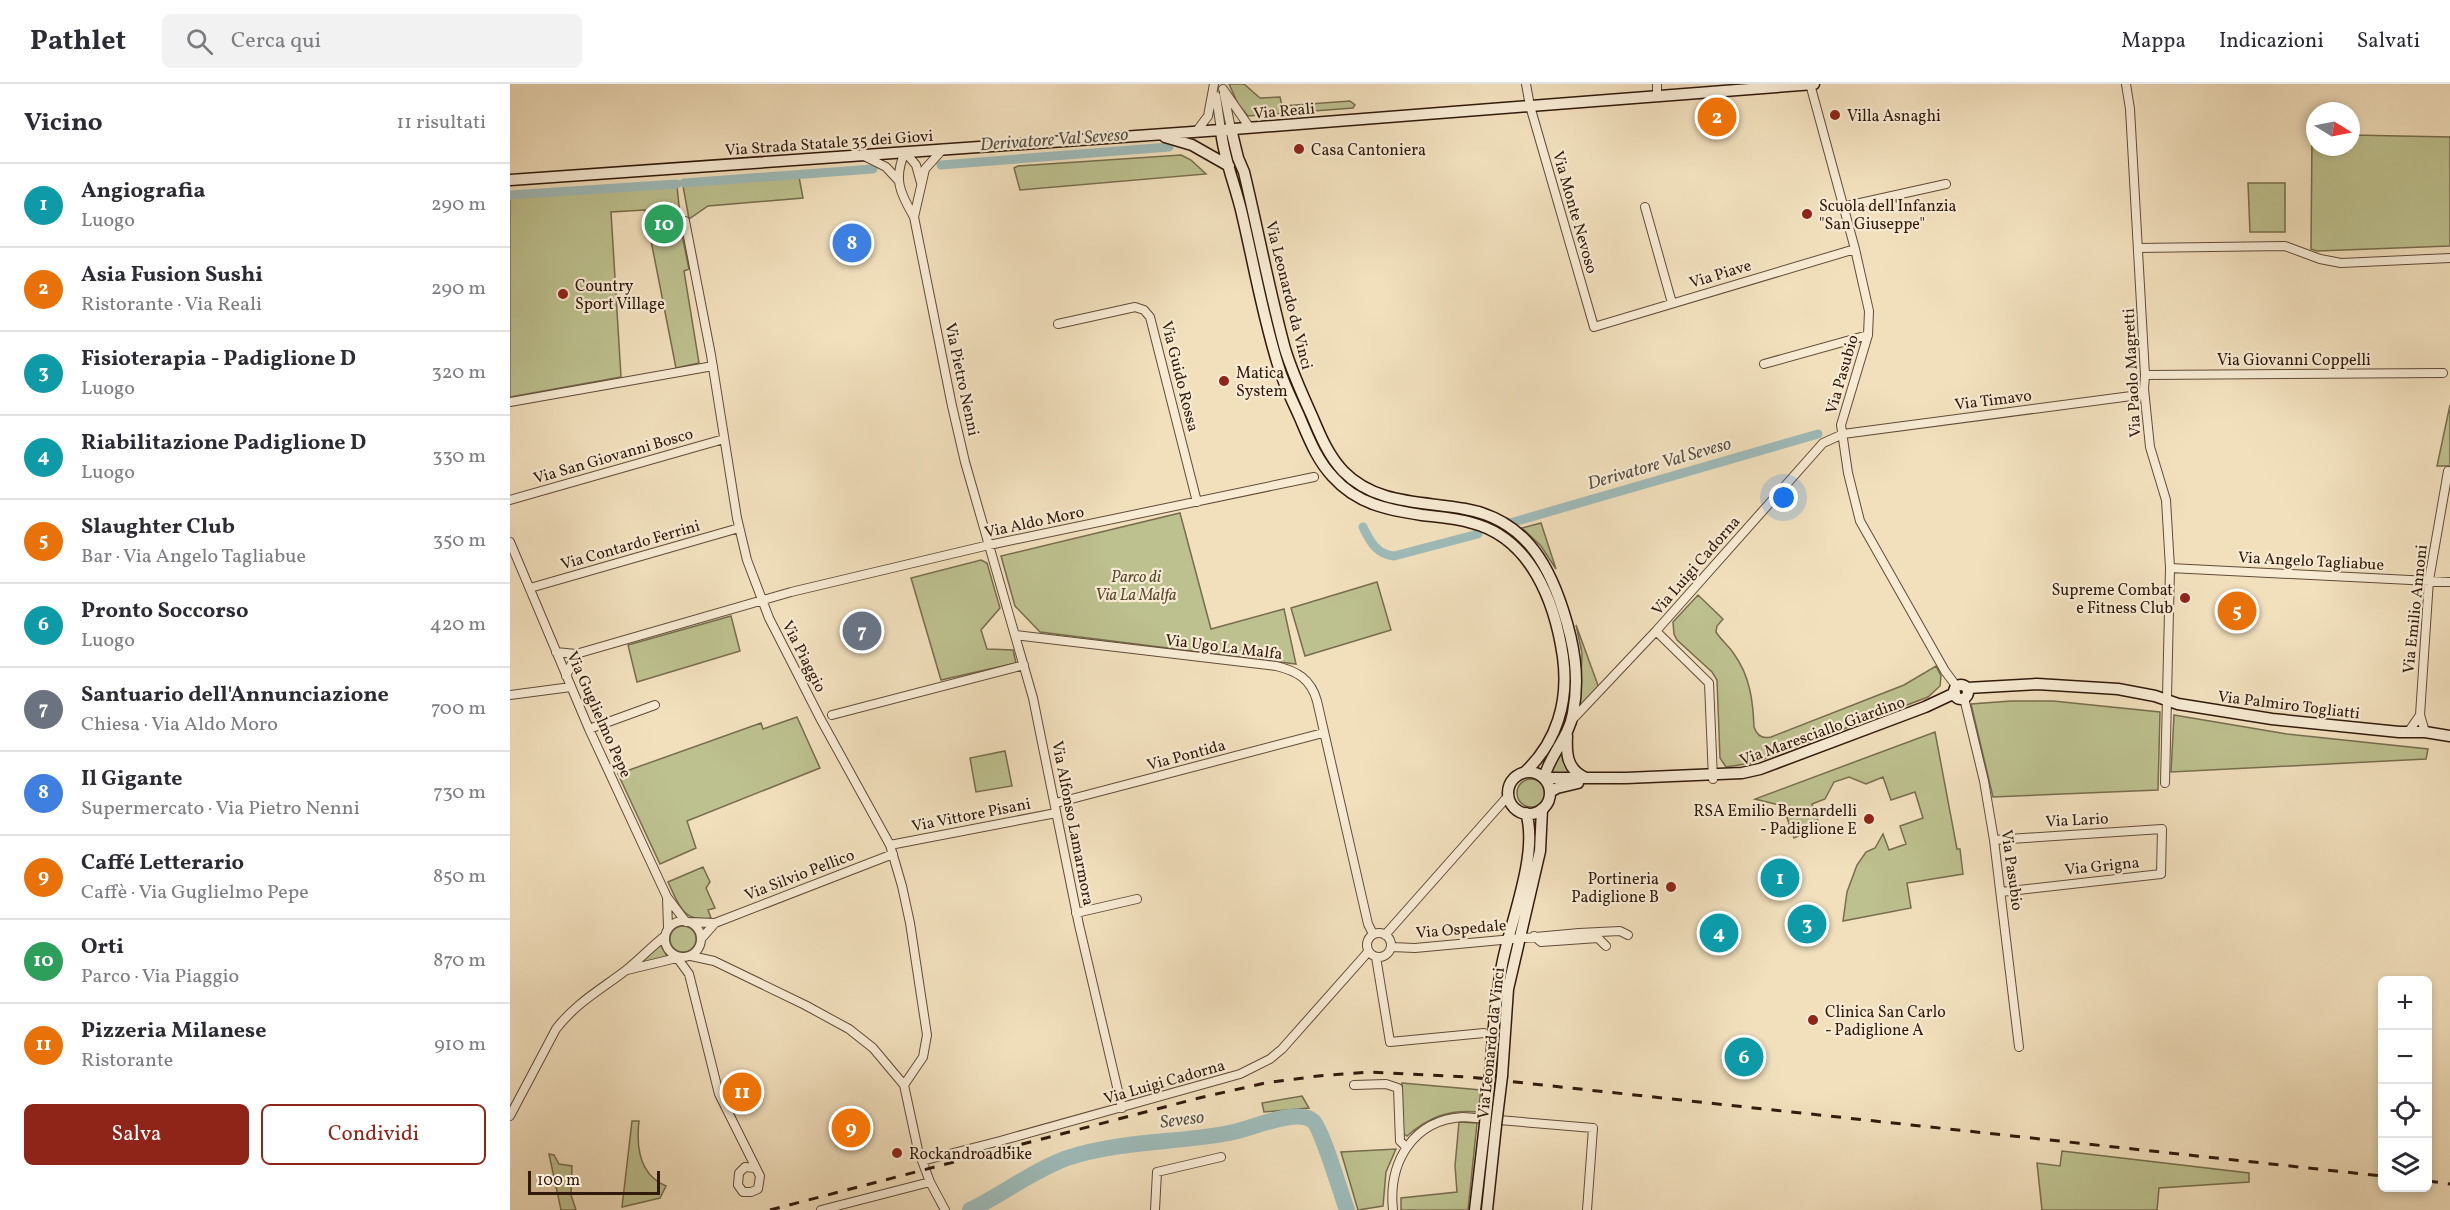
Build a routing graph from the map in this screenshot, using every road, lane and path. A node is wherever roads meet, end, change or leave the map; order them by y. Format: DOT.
graph roads {
  1 [pos="1214,84"];
  2 [pos="1526,84"];
  3 [pos="1657,84"];
  4 [pos="1810,84"];
  5 [pos="1814,84"];
  6 [pos="2126,84"];
  7 [pos="2132,84"];
  8 [pos="1222,87"];
  9 [pos="1658,97"];
  10 [pos="2129,103"];
  11 [pos="1530,106"];
  12 [pos="1250,128"];
  13 [pos="1226,130"];
  14 [pos="1196,132"];
  15 [pos="1150,134"];
  16 [pos="943,149"];
  17 [pos="905,152"];
  18 [pos="862,155"];
  19 [pos="1229,166"];
  20 [pos="510,180"];
  21 [pos="898,180"];
  22 [pos="921,183"];
  23 [pos="1946,184"];
  24 [pos="1645,207"];
  25 [pos="1842,207"];
  26 [pos="915,217"];
  27 [pos="685,221"];
  28 [pos="2138,248"];
  29 [pos="1855,249"];
  30 [pos="2450,258"];
  31 [pos="1672,303"];
  32 [pos="1058,324"];
  33 [pos="1594,327"];
  34 [pos="1868,335"];
  35 [pos="1764,364"];
  36 [pos="712,366"];
  37 [pos="2443,373"];
  38 [pos="2145,375"];
  39 [pos="2144,389"];
  40 [pos="510,402"];
  41 [pos="1843,434"];
  42 [pos="724,439"];
  43 [pos="2448,471"];
  44 [pos="1314,477"];
  45 [pos="510,500"];
  46 [pos="1197,502"];
  47 [pos="739,528"];
  48 [pos="510,542"];
  49 [pos="989,545"];
  50 [pos="2170,568"];
  51 [pos="2429,580"];
  52 [pos="2450,582"];
  53 [pos="530,588"];
  54 [pos="761,601"];
  55 [pos="1656,631"];
  56 [pos="1015,635"];
  57 [pos="556,652"];
  58 [pos="576,654"];
  59 [pos="1024,665"];
  60 [pos="566,676"];
  61 [pos="571,687"];
  62 [pos="1961,693"];
  63 [pos="510,695"];
  64 [pos="2167,700"];
  65 [pos="655,705"];
  66 [pos="832,715"];
  67 [pos="2420,715"];
  68 [pos="1572,720"];
  69 [pos="589,729"];
  70 [pos="2409,731"];
  71 [pos="2450,731"];
  72 [pos="2425,732"];
  73 [pos="1323,733"];
  74 [pos="1567,736"];
  75 [pos="2450,736"];
  76 [pos="1525,772"];
  77 [pos="1713,777"];
  78 [pos="1544,778"];
  79 [pos="1586,778"];
  80 [pos="2165,783"];
  81 [pos="1550,792"];
  82 [pos="1509,795"];
  83 [pos="1056,808"];
  84 [pos="1542,809"];
  85 [pos="1526,813"];
  86 [pos="2162,829"];
  87 [pos="1994,840"];
  88 [pos="892,850"];
  89 [pos="2001,892"];
  90 [pos="667,897"];
  91 [pos="1137,899"];
  92 [pos="1076,913"];
  93 [pos="687,922"];
  94 [pos="716,923"];
  95 [pos="666,932"];
  96 [pos="1373,934"];
  97 [pos="1385,935"];
  98 [pos="1628,935"];
  99 [pos="1534,936"];
  100 [pos="1519,938"];
  101 [pos="1507,940"];
  102 [pos="1606,946"];
  103 [pos="1391,947"];
  104 [pos="690,954"];
  105 [pos="1372,954"];
  106 [pos="714,961"];
  107 [pos="626,970"];
  108 [pos="688,974"];
  109 [pos="1484,1033"];
  110 [pos="2019,1047"];
  111 [pos="904,1085"];
  112 [pos="1354,1085"];
  113 [pos="1122,1108"];
  114 [pos="510,1116"];
  115 [pos="1495,1123"];
  116 [pos="1406,1147"];
  117 [pos="745,1150"];
  118 [pos="1221,1157"];
  119 [pos="922,1161"];
  120 [pos="743,1167"];
  121 [pos="755,1168"];
  122 [pos="930,1182"];
  123 [pos="821,1210"];
  124 [pos="945,1210"];
  125 [pos="1155,1210"];
  126 [pos="1393,1210"];
  127 [pos="1475,1210"];
  128 [pos="1487,1210"];
  129 [pos="1587,1210"];
  1 -- 13 [label="street"];
  1 -- 14 [label="street"];
  2 -- 11 [label="street, Via Monte Nevoso"];
  3 -- 9 [label="street"];
  4 -- 5 [label="main road, Via Reali"];
  4 -- 9 [label="main road, Via Reali"];
  4 -- 25 [label="street, Via Pasubio"];
  6 -- 10 [label="street, Via Paolo Magretti"];
  7 -- 10 [label="street, Via Paolo Magretti"];
  8 -- 12 [label="street"];
  8 -- 13 [label="street"];
  9 -- 11 [label="main road, Via Reali"];
  10 -- 28 [label="street, Via Paolo Magretti"];
  11 -- 12 [label="main road, Via Reali"];
  11 -- 33 [label="street, Via Monte Nevoso"];
  12 -- 13 [label="main road, Via Reali"];
  13 -- 14 [label="main road, Via Reali"];
  13 -- 19 [label="main road, Via Leonardo da Vinci"];
  13 -- 68 [label="main road, Via Leonardo da Vinci"];
  14 -- 15 [label="main road, Via Reali"];
  15 -- 16 [label="main road, Via Strada Statale 35 dei Giovi"];
  15 -- 19 [label="main road"];
  16 -- 17 [label="main road, Via Strada Statale 35 dei Giovi"];
  16 -- 22 [label="street, Via Pietro Nenni"];
  17 -- 18 [label="main road, Via Strada Statale 35 dei Giovi"];
  17 -- 21 [label="street"];
  17 -- 22 [label="street"];
  18 -- 20 [label="main road, Via Strada Statale 35 dei Giovi"];
  18 -- 21 [label="street, Via Pietro Nenni"];
  19 -- 76 [label="main road, Via Leonardo da Vinci"];
  21 -- 26 [label="street, Via Pietro Nenni"];
  22 -- 26 [label="street, Via Pietro Nenni"];
  23 -- 25 [label="street"];
  24 -- 31 [label="street"];
  25 -- 29 [label="street, Via Pasubio"];
  26 -- 49 [label="street, Via Pietro Nenni"];
  27 -- 36 [label="street, Via Piaggio"];
  28 -- 30 [label="street"];
  28 -- 38 [label="street, Via Paolo Magretti"];
  29 -- 31 [label="street, Via Piave"];
  29 -- 34 [label="street, Via Pasubio"];
  31 -- 33 [label="street, Via Piave"];
  32 -- 46 [label="street, Via Guido Rossa"];
  34 -- 35 [label="street"];
  34 -- 41 [label="street, Via Pasubio"];
  36 -- 40 [label="street"];
  36 -- 42 [label="street, Via Piaggio"];
  37 -- 38 [label="street, Via Giovanni Coppelli"];
  38 -- 39 [label="street, Via Paolo Magretti"];
  39 -- 41 [label="street, Via Timavo"];
  39 -- 50 [label="street, Via Paolo Magretti"];
  41 -- 55 [label="street, Via Luigi Cadorna"];
  41 -- 62 [label="street, Via Pasubio"];
  42 -- 45 [label="street, Via San Giovanni Bosco"];
  42 -- 47 [label="street, Via Piaggio"];
  43 -- 51 [label="street, Via Emilio Annoni"];
  44 -- 46 [label="street, Via Aldo Moro"];
  46 -- 49 [label="street, Via Aldo Moro"];
  47 -- 53 [label="street, Via Contardo Ferrini"];
  47 -- 54 [label="street, Via Piaggio"];
  48 -- 53 [label="street, Via Guglielmo Pepe"];
  49 -- 54 [label="street, Via Aldo Moro"];
  49 -- 56 [label="street, Via Alfonso Lamarmora"];
  50 -- 51 [label="street, Via Angelo Tagliabue"];
  50 -- 64 [label="street, Via Paolo Magretti"];
  51 -- 52 [label="street, Via Angelo Tagliabue"];
  51 -- 67 [label="street, Via Emilio Annoni"];
  53 -- 57 [label="street, Via Guglielmo Pepe"];
  54 -- 58 [label="street, Via Aldo Moro"];
  54 -- 88 [label="street, Via Piaggio"];
  55 -- 68 [label="street, Via Luigi Cadorna"];
  55 -- 77 [label="street"];
  56 -- 59 [label="street, Via Alfonso Lamarmora"];
  56 -- 73 [label="street, Via Ugo La Malfa"];
  57 -- 58 [label="street"];
  57 -- 60 [label="street, Via Guglielmo Pepe"];
  58 -- 60 [label="street"];
  59 -- 66 [label="street"];
  59 -- 83 [label="street, Via Alfonso Lamarmora"];
  60 -- 61 [label="street, Via Guglielmo Pepe"];
  61 -- 63 [label="street"];
  61 -- 69 [label="street, Via Guglielmo Pepe"];
  62 -- 64 [label="main road, Via Palmiro Togliatti"];
  62 -- 77 [label="main road, Via Maresciallo Giardino"];
  62 -- 87 [label="street, Via Pasubio"];
  64 -- 70 [label="main road, Via Palmiro Togliatti"];
  64 -- 80 [label="street, Via Paolo Magretti"];
  65 -- 69 [label="street"];
  67 -- 70 [label="street"];
  67 -- 72 [label="street, Via Emilio Annoni"];
  68 -- 74 [label="main road, Via Leonardo da Vinci"];
  69 -- 90 [label="street, Via Guglielmo Pepe"];
  70 -- 72 [label="main road, Via Palmiro Togliatti"];
  71 -- 72 [label="main road, Via Palmiro Togliatti"];
  72 -- 75 [label="main road, Via Palmiro Togliatti"];
  73 -- 83 [label="street, Via Pontida"];
  73 -- 96 [label="street, Via Ugo La Malfa"];
  74 -- 78 [label="main road, Via Leonardo da Vinci"];
  74 -- 79 [label="main road"];
  76 -- 78 [label="main road"];
  76 -- 82 [label="main road"];
  77 -- 79 [label="main road, Via Maresciallo Giardino"];
  77 -- 81 [label="main road, Via Maresciallo Giardino"];
  78 -- 79 [label="main road, Via Maresciallo Giardino"];
  78 -- 81 [label="main road"];
  81 -- 84 [label="main road"];
  82 -- 85 [label="main road"];
  82 -- 97 [label="street"];
  83 -- 88 [label="street, Via Vittore Pisani"];
  83 -- 92 [label="street, Via Alfonso Lamarmora"];
  84 -- 85 [label="main road"];
  84 -- 100 [label="main road, Via Leonardo da Vinci"];
  85 -- 101 [label="main road, Via Leonardo da Vinci"];
  86 -- 87 [label="street, Via Lario"];
  86 -- 89 [label="street, Via Grigna"];
  87 -- 89 [label="street, Via Pasubio"];
  88 -- 94 [label="street, Via Silvio Pellico"];
  88 -- 111 [label="street, Via Piaggio"];
  89 -- 110 [label="street, Via Pasubio"];
  90 -- 93 [label="street, Via Guglielmo Pepe"];
  90 -- 95 [label="street, Via Guglielmo Pepe"];
  91 -- 92 [label="street"];
  92 -- 113 [label="street, Via Alfonso Lamarmora"];
  93 -- 94 [label="street, Via Silvio Pellico"];
  93 -- 95 [label="street"];
  93 -- 104 [label="street, Via Guglielmo Pepe"];
  94 -- 104 [label="street, Via Silvio Pellico"];
  95 -- 104 [label="street"];
  95 -- 107 [label="street"];
  96 -- 97 [label="street"];
  96 -- 105 [label="street"];
  97 -- 103 [label="street"];
  98 -- 99 [label="street, Via Ospedale"];
  99 -- 100 [label="street, Via Ospedale"];
  99 -- 102 [label="street, Via Ospedale"];
  100 -- 101 [label="street, Via Ospedale"];
  100 -- 115 [label="main road, Via Leonardo da Vinci, bridge"];
  101 -- 103 [label="street, Via Ospedale"];
  101 -- 115 [label="main road, Via Leonardo da Vinci, bridge"];
  103 -- 105 [label="street"];
  104 -- 106 [label="street"];
  104 -- 106 [label="street"];
  104 -- 107 [label="street"];
  104 -- 108 [label="street, Via Silvio Pellico"];
  104 -- 108 [label="street"];
  105 -- 109 [label="street"];
  105 -- 113 [label="street, Via Luigi Cadorna"];
  106 -- 111 [label="street"];
  107 -- 114 [label="street"];
  108 -- 117 [label="street"];
  111 -- 119 [label="street"];
  112 -- 116 [label="street"];
  113 -- 119 [label="street, Via Luigi Cadorna"];
  115 -- 116 [label="street"];
  115 -- 127 [label="main road, Via Leonardo da Vinci"];
  115 -- 128 [label="main road, Via Leonardo da Vinci"];
  115 -- 129 [label="street, Via Leonardo da Vinci"];
  116 -- 126 [label="street"];
  117 -- 120 [label="street"];
  117 -- 121 [label="street"];
  118 -- 125 [label="street"];
  119 -- 122 [label="street"];
  120 -- 121 [label="street"];
  120 -- 121 [label="street"];
  122 -- 123 [label="street"];
  122 -- 124 [label="street"];
}
